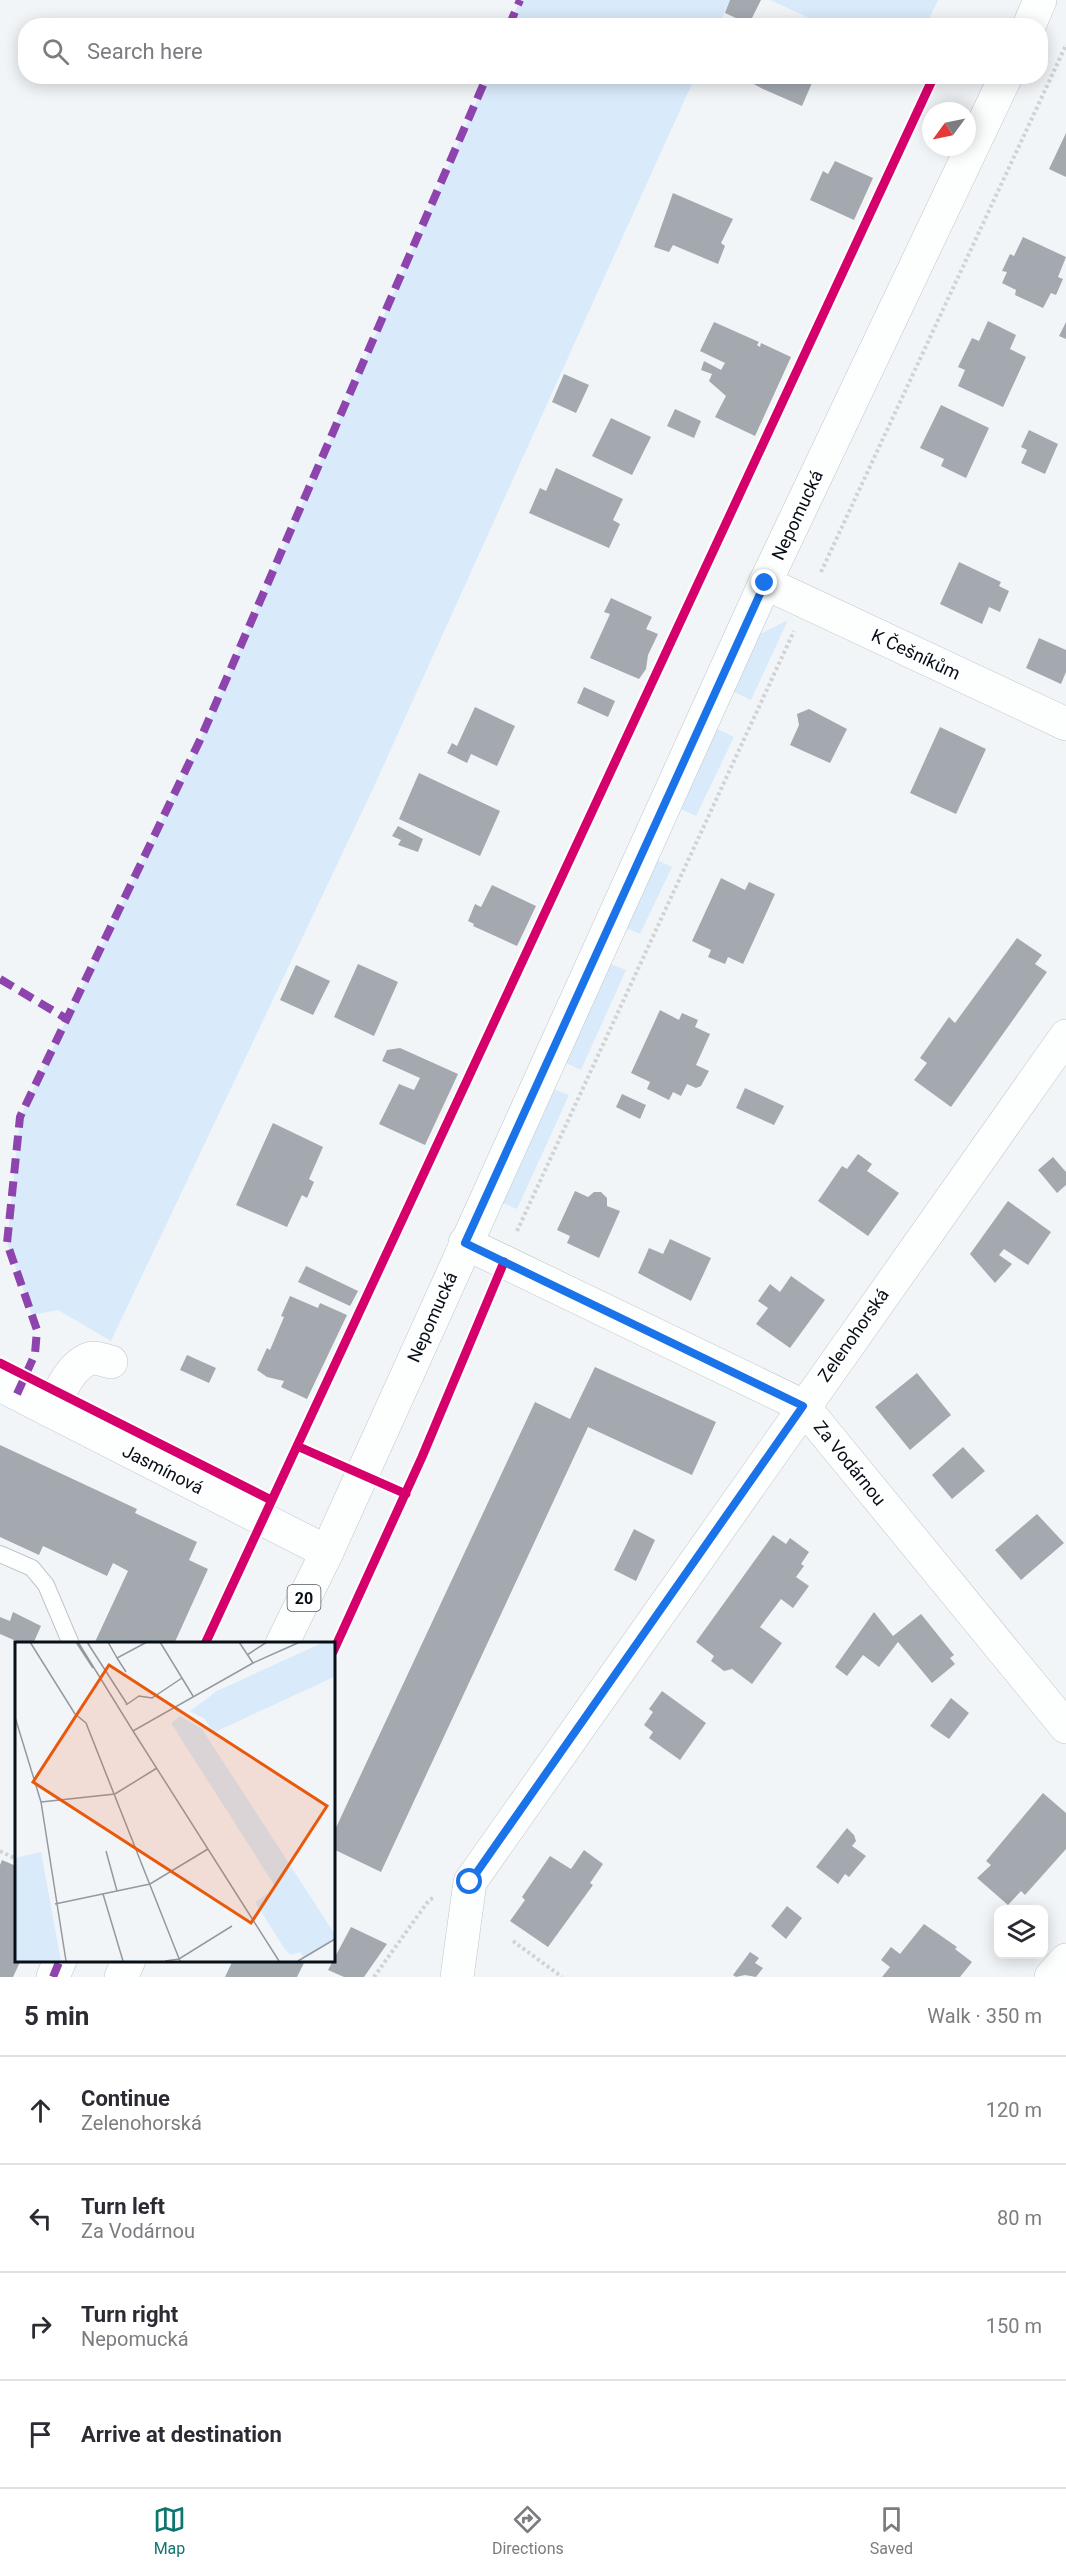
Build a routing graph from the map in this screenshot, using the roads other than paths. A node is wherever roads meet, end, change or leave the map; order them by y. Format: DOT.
graph roads {
  1 [pos="1040,0"];
  2 [pos="1032,18"];
  3 [pos="1002,84"];
  4 [pos="765,583"];
  5 [pos="1066,724"];
  6 [pos="1066,1036"];
  7 [pos="465,1243"];
  8 [pos="111,1362"];
  9 [pos="0,1385"];
  10 [pos="803,1406"];
  11 [pos="50,1411"];
  12 [pos="327,1552"];
  13 [pos="0,1554"];
  14 [pos="70,1642"];
  15 [pos="283,1642"];
  16 [pos="1066,1727"];
  17 [pos="1066,1960"];
  18 [pos="59,1962"];
  19 [pos="128,1962"];
  20 [pos="53,1977"];
  21 [pos="122,1977"];
  22 [pos="457,1977"];
  23 [pos="1051,1977"];
  1 -- 2 [label="street"];
  3 -- 4 [label="street, Nepomucká"];
  4 -- 5 [label="street, K Češníkům"];
  4 -- 7 [label="street, Nepomucká"];
  6 -- 10 [label="street, Zelenohorská"];
  7 -- 10 [label="street, Za Vodárnou"];
  7 -- 12 [label="street, Nepomucká"];
  8 -- 11 [label="street"];
  9 -- 11 [label="street, Jasmínová"];
  10 -- 16 [label="street, Za Vodárnou"];
  10 -- 22 [label="street, Zelenohorská"];
  11 -- 12 [label="street, Jasmínová"];
  12 -- 15 [label="street, Nepomucká / 20"];
  13 -- 14 [label="lane"];
  17 -- 23 [label="street"];
  18 -- 20 [label="street"];
  19 -- 21 [label="street"];
}
